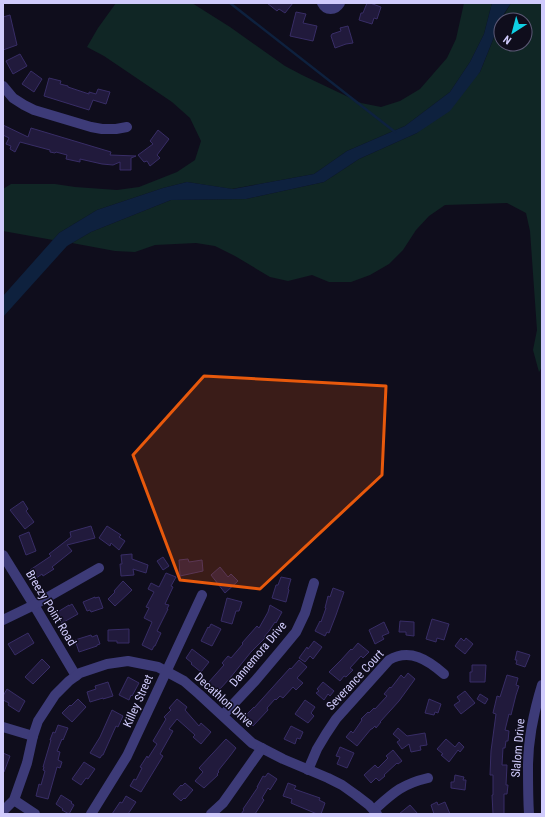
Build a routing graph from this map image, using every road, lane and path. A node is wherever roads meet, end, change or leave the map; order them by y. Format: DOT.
graph roads {
  1 [pos="322,3"];
  2 [pos="340,3"];
  3 [pos="3,86"];
  4 [pos="127,127"];
  5 [pos="3,555"];
  6 [pos="100,568"];
  7 [pos="314,583"];
  8 [pos="202,595"];
  9 [pos="34,605"];
  10 [pos="3,620"];
  11 [pos="166,672"];
  12 [pos="444,674"];
  13 [pos="76,676"];
  14 [pos="542,684"];
  15 [pos="223,715"];
  16 [pos="3,727"];
  17 [pos="33,736"];
  18 [pos="262,748"];
  19 [pos="308,770"];
  20 [pos="428,778"];
  21 [pos="14,800"];
  22 [pos="3,811"];
  23 [pos="375,812"];
  24 [pos="35,814"];
  25 [pos="91,814"];
  26 [pos="211,814"];
  27 [pos="529,814"];
  1 -- 2 [label="street"];
  3 -- 4 [label="street"];
  5 -- 9 [label="street, Breezy Point Road"];
  6 -- 9 [label="street"];
  7 -- 15 [label="street, Dannemora Drive"];
  8 -- 11 [label="street, Killey Street"];
  9 -- 10 [label="street"];
  9 -- 13 [label="street, Breezy Point Road"];
  11 -- 13 [label="street, Decathlon Drive"];
  11 -- 15 [label="street, Decathlon Drive"];
  11 -- 25 [label="street, Killey Street"];
  12 -- 19 [label="street, Severance Court"];
  13 -- 17 [label="street, Decathlon Drive"];
  14 -- 27 [label="street, Slalom Drive"];
  15 -- 18 [label="street, Decathlon Drive"];
  16 -- 17 [label="street"];
  17 -- 21 [label="street, Decathlon Drive"];
  18 -- 19 [label="street, Decathlon Drive"];
  18 -- 26 [label="street"];
  19 -- 23 [label="street, Decathlon Drive"];
  20 -- 23 [label="street"];
  21 -- 22 [label="street, Decathlon Drive"];
  21 -- 24 [label="street"];
}
